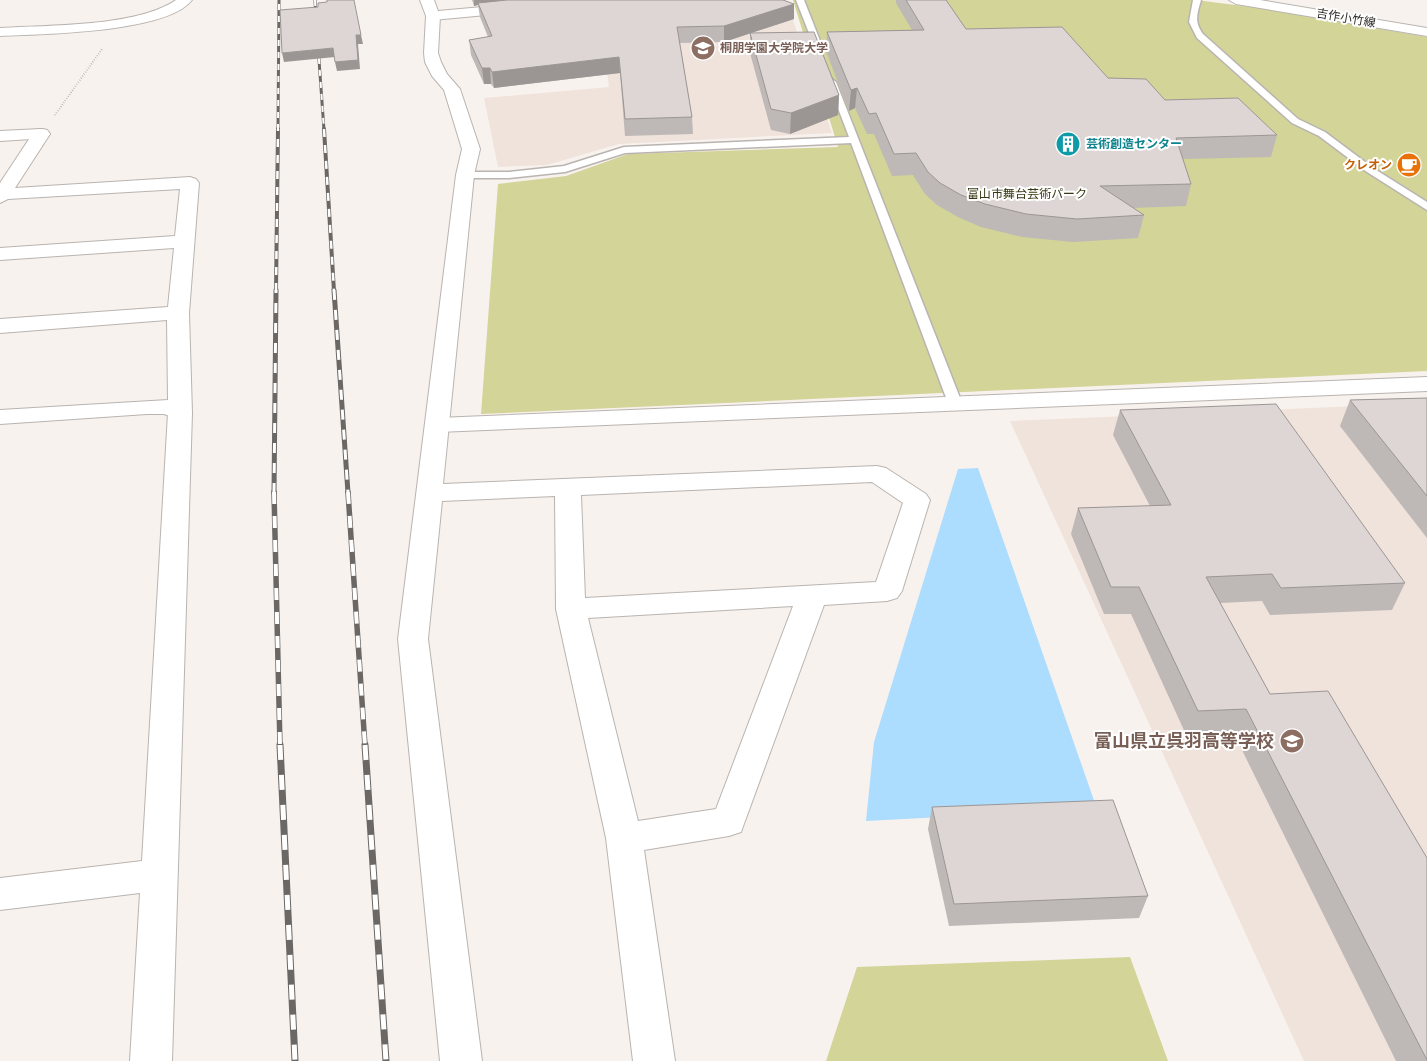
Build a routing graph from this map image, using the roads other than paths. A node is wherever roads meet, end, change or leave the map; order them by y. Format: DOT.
graph roads {
  1 [pos="185,0"];
  2 [pos="800,0"];
  3 [pos="1197,0"];
  4 [pos="1236,0"];
  5 [pos="1256,1"];
  6 [pos="531,6"];
  7 [pos="430,8"];
  8 [pos="0,32"];
  9 [pos="1427,32"];
  10 [pos="0,136"];
  11 [pos="855,140"];
  12 [pos="465,175"];
  13 [pos="1,194"];
  14 [pos="1427,207"];
  15 [pos="185,241"];
  16 [pos="0,254"];
  17 [pos="178,313"];
  18 [pos="0,326"];
  19 [pos="1427,384"];
  20 [pos="955,402"];
  21 [pos="180,413"];
  22 [pos="0,418"];
  23 [pos="438,425"];
  24 [pos="568,487"];
  25 [pos="430,493"];
  26 [pos="812,596"];
  27 [pos="570,609"];
  28 [pos="624,838"];
  29 [pos="160,875"];
  30 [pos="0,894"];
  31 [pos="152,1061"];
  32 [pos="461,1061"];
  33 [pos="654,1061"];
  1 -- 8 [label="street"];
  2 -- 11 [label="lane"];
  3 -- 14 [label="lane"];
  4 -- 5 [label="street, 吉作小竹線"];
  5 -- 9 [label="street, 吉作小竹線"];
  6 -- 7 [label="street"];
  7 -- 12 [label="street"];
  10 -- 13 [label="street"];
  11 -- 12 [label="lane"];
  11 -- 20 [label="lane"];
  12 -- 23 [label="street"];
  13 -- 15 [label="street"];
  15 -- 16 [label="street"];
  15 -- 17 [label="street"];
  17 -- 18 [label="street"];
  17 -- 21 [label="street"];
  19 -- 20 [label="street"];
  20 -- 23 [label="street"];
  21 -- 22 [label="street"];
  21 -- 29 [label="street"];
  23 -- 25 [label="street"];
  24 -- 25 [label="street"];
  24 -- 26 [label="street"];
  24 -- 27 [label="street"];
  25 -- 32 [label="street"];
  26 -- 27 [label="street"];
  26 -- 28 [label="street"];
  27 -- 28 [label="street"];
  28 -- 33 [label="street"];
  29 -- 30 [label="street"];
  29 -- 31 [label="street"];
}
